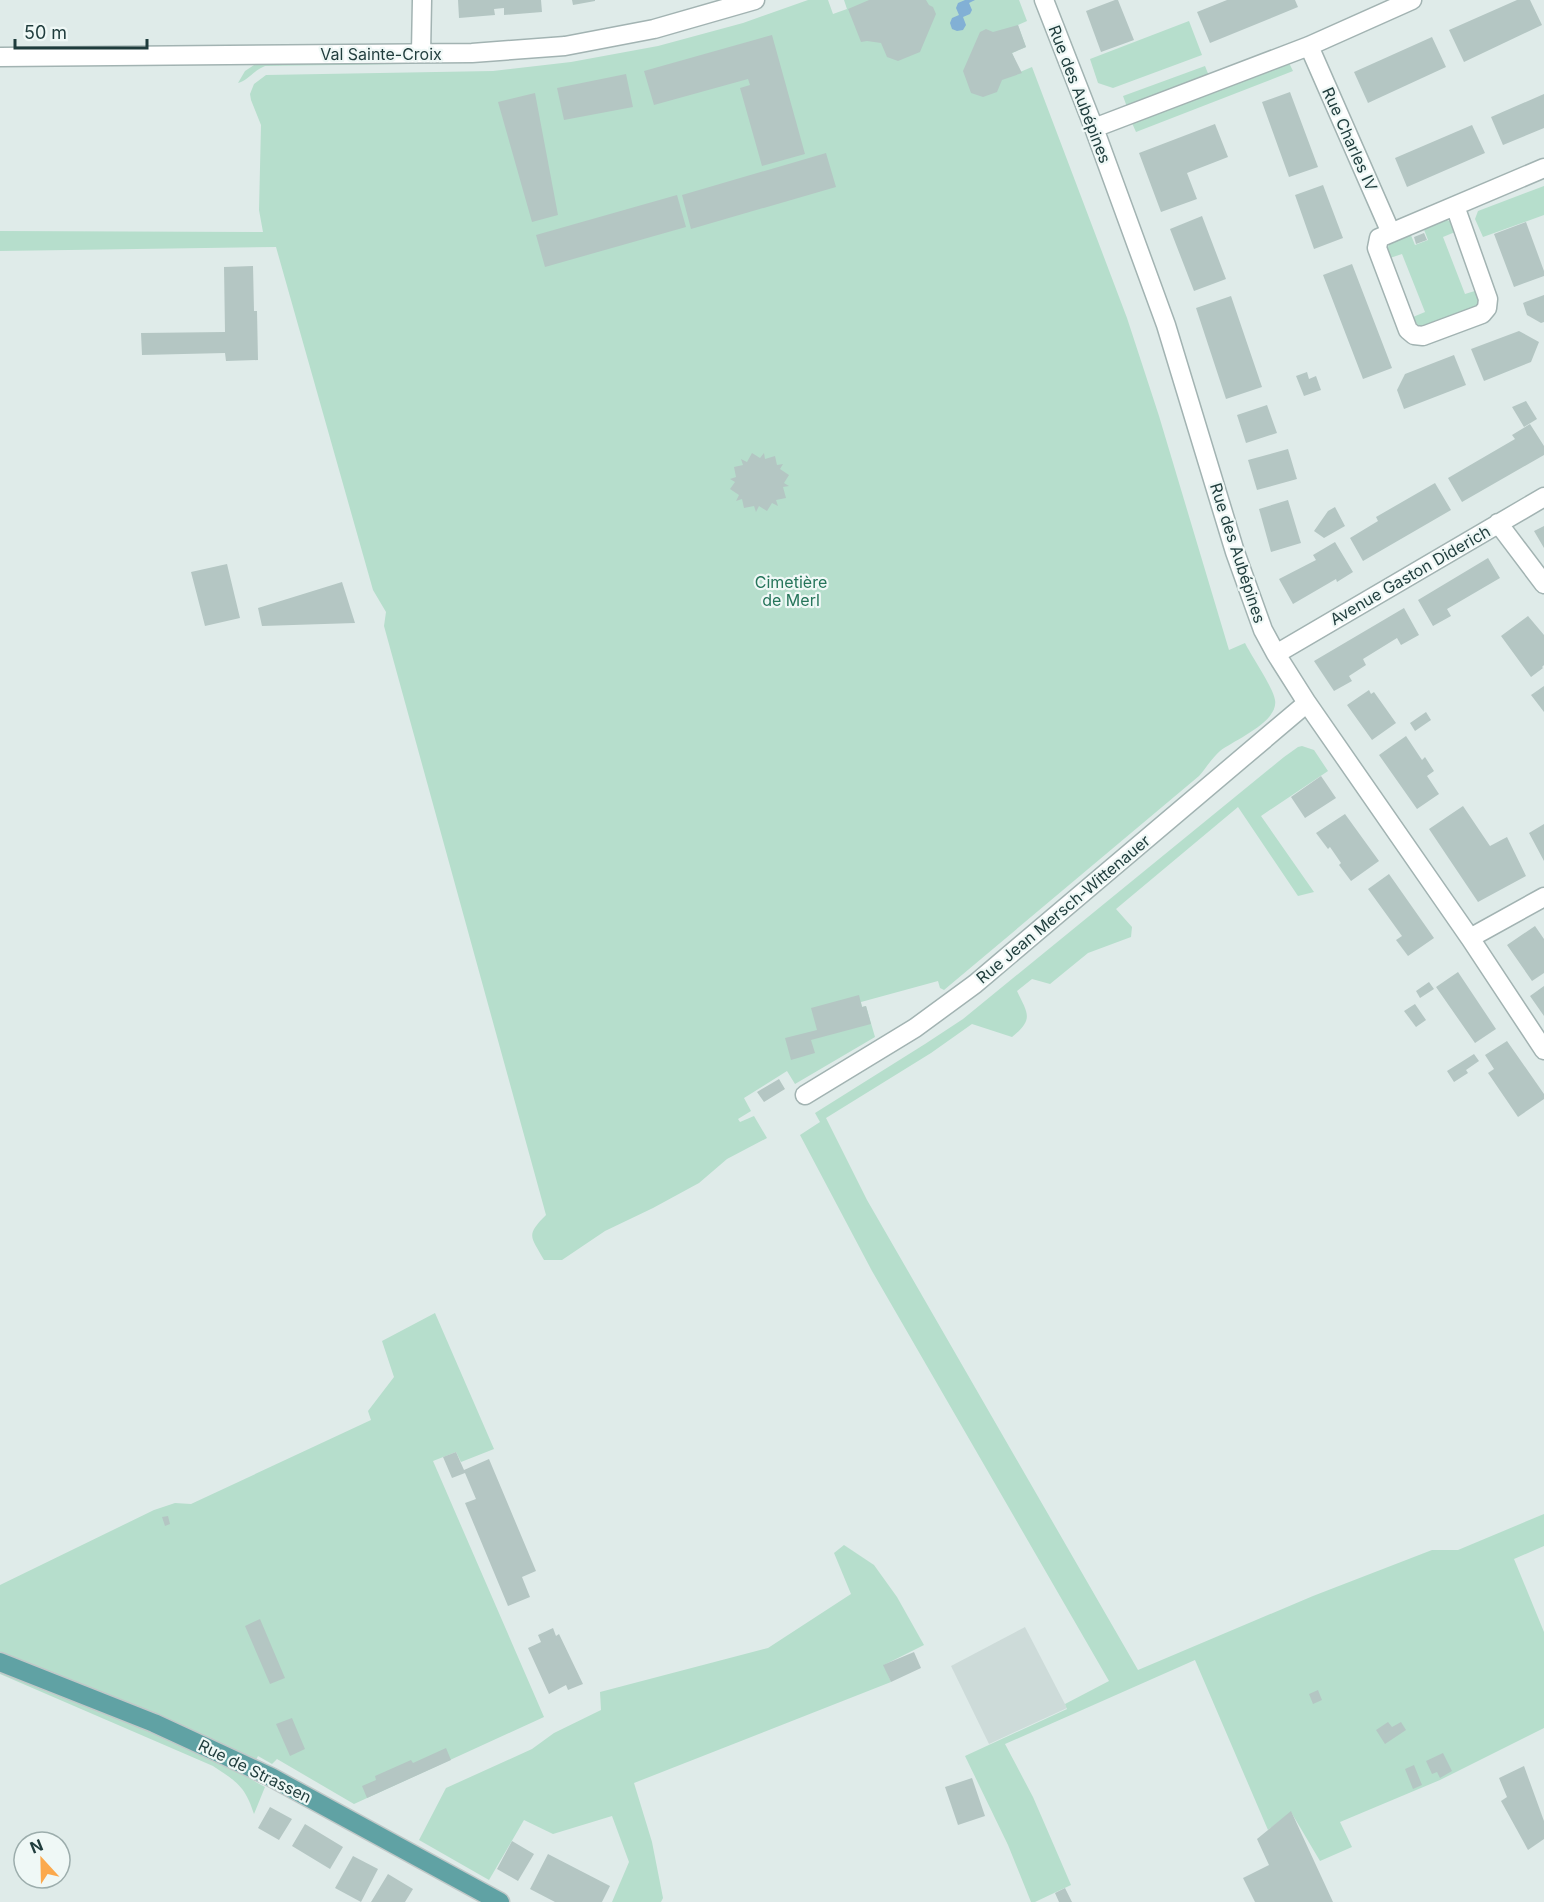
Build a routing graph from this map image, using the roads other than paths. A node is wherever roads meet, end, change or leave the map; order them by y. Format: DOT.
graph roads {
  1 [pos="422,0"];
  2 [pos="755,0"];
  3 [pos="1044,0"];
  4 [pos="1412,0"];
  5 [pos="1309,46"];
  6 [pos="421,53"];
  7 [pos="0,57"];
  8 [pos="1094,128"];
  9 [pos="1544,168"];
  10 [pos="1455,206"];
  11 [pos="1391,233"];
  12 [pos="1544,496"];
  13 [pos="1498,524"];
  14 [pos="1544,585"];
  15 [pos="1276,654"];
  16 [pos="1307,703"];
  17 [pos="1544,897"];
  18 [pos="1470,938"];
  19 [pos="1544,1050"];
  20 [pos="805,1095"];
  21 [pos="0,1662"];
  22 [pos="500,1902"];
  1 -- 6 [label="street"];
  2 -- 6 [label="street, Val Sainte-Croix"];
  3 -- 8 [label="street, Rue des Aubépines"];
  4 -- 5 [label="street"];
  5 -- 8 [label="street"];
  5 -- 11 [label="street, Rue Charles IV"];
  6 -- 7 [label="street, Val Sainte-Croix"];
  8 -- 15 [label="street, Rue des Aubépines"];
  9 -- 10 [label="street"];
  10 -- 11 [label="street"];
  10 -- 11 [label="street"];
  12 -- 13 [label="street, Avenue Gaston Diderich"];
  13 -- 14 [label="street"];
  13 -- 15 [label="street, Avenue Gaston Diderich"];
  15 -- 16 [label="street, Rue des Aubépines"];
  16 -- 18 [label="street, Rue des Aubépines"];
  16 -- 20 [label="street, Rue Jean Mersch-Wittenauer"];
  17 -- 18 [label="street"];
  18 -- 19 [label="street, Rue des Aubépines"];
  21 -- 22 [label="main road, Rue de Strassen"];
}
